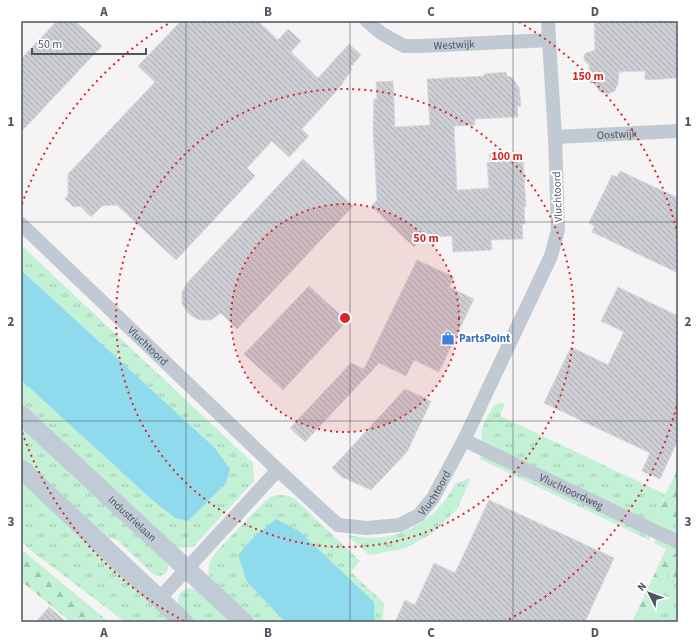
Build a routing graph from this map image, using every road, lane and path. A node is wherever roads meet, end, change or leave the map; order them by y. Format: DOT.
graph roads {
  1 [pos="367,21"];
  2 [pos="548,21"];
  3 [pos="549,40"];
  4 [pos="678,131"];
  5 [pos="555,137"];
  6 [pos="21,224"];
  7 [pos="21,415"];
  8 [pos="464,440"];
  9 [pos="21,469"];
  10 [pos="279,471"];
  11 [pos="678,542"];
  12 [pos="187,569"];
  13 [pos="159,598"];
  14 [pos="184,622"];
  15 [pos="244,622"];
  1 -- 3 [label="street, Westwijk"];
  2 -- 3 [label="street, Vluchtoord"];
  3 -- 5 [label="street, Vluchtoord"];
  4 -- 5 [label="street, Oostwijk"];
  5 -- 8 [label="street, Vluchtoord"];
  6 -- 10 [label="street, Vluchtoord"];
  7 -- 12 [label="main road, Industrielaan"];
  8 -- 10 [label="street, Vluchtoord"];
  8 -- 11 [label="street, Vluchtoordweg"];
  9 -- 13 [label="main road"];
  10 -- 12 [label="street"];
  12 -- 13 [label="street"];
  12 -- 15 [label="main road, Industrielaan"];
  13 -- 14 [label="main road"];
}
